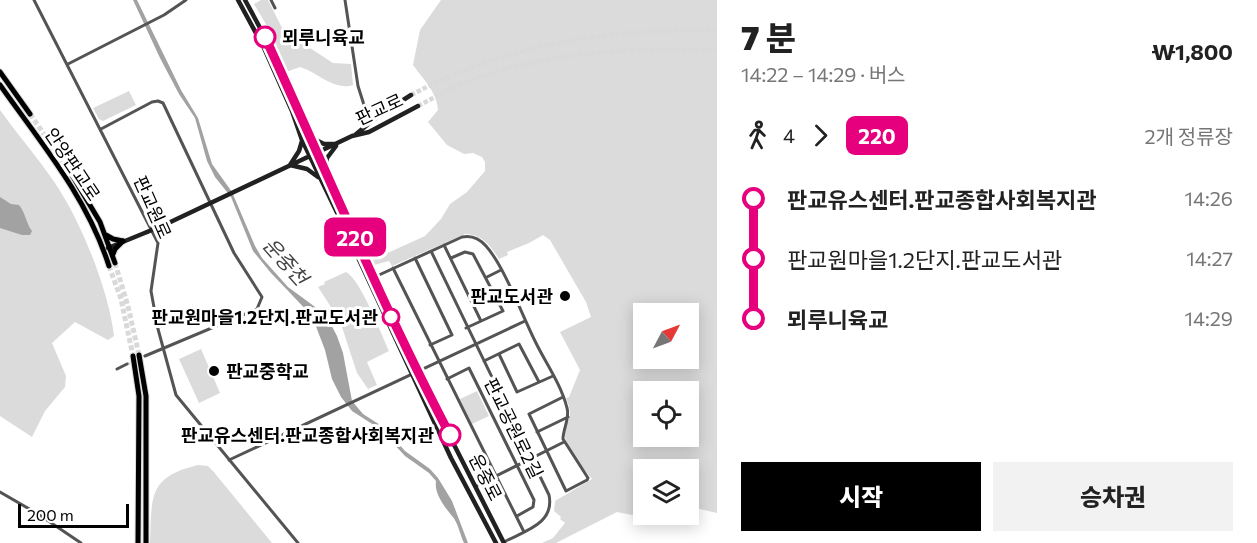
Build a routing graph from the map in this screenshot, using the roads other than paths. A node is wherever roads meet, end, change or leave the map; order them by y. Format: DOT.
graph roads {
  1 [pos="34,0"];
  2 [pos="186,0"];
  3 [pos="238,0"];
  4 [pos="245,0"];
  5 [pos="270,0"];
  6 [pos="345,0"];
  7 [pos="275,8"];
  8 [pos="68,64"];
  9 [pos="0,72"];
  10 [pos="0,85"];
  11 [pos="411,95"];
  12 [pos="364,105"];
  13 [pos="418,106"];
  14 [pos="30,114"];
  15 [pos="101,129"];
  16 [pos="310,136"];
  17 [pos="352,136"];
  18 [pos="302,140"];
  19 [pos="338,144"];
  20 [pos="317,153"];
  21 [pos="310,157"];
  22 [pos="290,165"];
  23 [pos="69,170"];
  24 [pos="327,174"];
  25 [pos="320,179"];
  26 [pos="210,203"];
  27 [pos="106,235"];
  28 [pos="123,242"];
  29 [pos="444,244"];
  30 [pos="107,248"];
  31 [pos="430,251"];
  32 [pos="415,258"];
  33 [pos="451,258"];
  34 [pos="393,268"];
  35 [pos="501,270"];
  36 [pos="370,278"];
  37 [pos="487,278"];
  38 [pos="482,321"];
  39 [pos="525,321"];
  40 [pos="466,328"];
  41 [pos="474,344"];
  42 [pos="430,345"];
  43 [pos="164,349"];
  44 [pos="499,354"];
  45 [pos="139,356"];
  46 [pos="438,362"];
  47 [pos="483,362"];
  48 [pos="127,364"];
  49 [pos="117,369"];
  50 [pos="415,373"];
  51 [pos="553,376"];
  52 [pos="447,379"];
  53 [pos="539,382"];
  54 [pos="563,398"];
  55 [pos="568,417"];
  56 [pos="537,432"];
  57 [pos="564,442"];
  58 [pos="547,451"];
  59 [pos="532,458"];
  60 [pos="229,460"];
  61 [pos="517,465"];
  62 [pos="496,476"];
  63 [pos="476,486"];
  64 [pos="0,492"];
  65 [pos="517,516"];
  66 [pos="524,532"];
  67 [pos="81,543"];
  68 [pos="138,543"];
  69 [pos="146,543"];
  70 [pos="298,543"];
  71 [pos="496,543"];
  72 [pos="504,543"];
  1 -- 8 [label="street, 판교원로"];
  2 -- 8 [label="street"];
  3 -- 18 [label="main road, 운중로"];
  4 -- 16 [label="main road, 운중로"];
  5 -- 7 [label="street"];
  6 -- 12 [label="street"];
  8 -- 15 [label="street, 판교원로"];
  9 -- 14 [label="main road, 안양판교로"];
  10 -- 30 [label="main road, 안양판교로"];
  11 -- 17 [label="main road, 판교로"];
  13 -- 17 [label="main road, 판교로"];
  15 -- 26 [label="street"];
  15 -- 43 [label="street, 판교원로"];
  16 -- 19 [label="main road"];
  16 -- 20 [label="main road, 운중로"];
  17 -- 19 [label="main road, 판교로"];
  18 -- 21 [label="main road, 운중로"];
  18 -- 22 [label="main road"];
  19 -- 20 [label="main road, 판교로"];
  19 -- 24 [label="main road"];
  20 -- 21 [label="main road, 판교로"];
  20 -- 24 [label="main road, 운중로"];
  21 -- 22 [label="main road, 판교로"];
  21 -- 25 [label="main road, 운중로"];
  22 -- 25 [label="main road"];
  22 -- 26 [label="main road, 판교로"];
  23 -- 27 [label="main road, 안양판교로"];
  24 -- 36 [label="main road, 운중로"];
  25 -- 36 [label="main road, 운중로"];
  26 -- 28 [label="main road, bridge"];
  26 -- 43 [label="street"];
  27 -- 28 [label="main road"];
  27 -- 30 [label="main road, 안양판교로"];
  28 -- 30 [label="main road"];
  28 -- 30 [label="main road, 안양판교로"];
  29 -- 31 [label="street"];
  29 -- 33 [label="street"];
  29 -- 35 [label="street"];
  31 -- 32 [label="street"];
  31 -- 40 [label="street"];
  32 -- 34 [label="street"];
  32 -- 42 [label="street"];
  33 -- 37 [label="street"];
  33 -- 38 [label="street"];
  34 -- 36 [label="street"];
  34 -- 42 [label="street, 판교공원로2길"];
  35 -- 37 [label="street"];
  35 -- 39 [label="street"];
  36 -- 50 [label="main road, 운중로"];
  37 -- 38 [label="street"];
  38 -- 40 [label="street"];
  39 -- 41 [label="street"];
  39 -- 51 [label="street"];
  40 -- 41 [label="street"];
  41 -- 46 [label="street"];
  41 -- 47 [label="street"];
  42 -- 46 [label="street, 판교공원로2길"];
  43 -- 45 [label="street"];
  43 -- 60 [label="street, 판교원로"];
  44 -- 47 [label="street"];
  44 -- 53 [label="street"];
  44 -- 53 [label="street"];
  45 -- 68 [label="main road"];
  45 -- 69 [label="main road"];
  46 -- 50 [label="street"];
  46 -- 52 [label="street, 판교공원로2길"];
  47 -- 59 [label="street"];
  48 -- 49 [label="street"];
  50 -- 60 [label="street"];
  50 -- 63 [label="main road, 운중로"];
  50 -- 71 [label="main road, 운중로"];
  51 -- 53 [label="street"];
  51 -- 54 [label="street"];
  52 -- 61 [label="street, 판교공원로2길"];
  52 -- 62 [label="street, 판교공원로2길"];
  54 -- 55 [label="street"];
  54 -- 56 [label="street"];
  55 -- 56 [label="street"];
  55 -- 57 [label="street"];
  56 -- 58 [label="street"];
  57 -- 58 [label="street"];
  57 -- 58 [label="street"];
  58 -- 59 [label="street"];
  59 -- 61 [label="street"];
  59 -- 66 [label="street"];
  60 -- 70 [label="street, 판교원로"];
  61 -- 62 [label="street"];
  61 -- 65 [label="street, 판교공원로2길"];
  62 -- 63 [label="street"];
  62 -- 65 [label="street, 판교공원로2길"];
  63 -- 72 [label="main road, 운중로"];
  64 -- 67 [label="street"];
  65 -- 66 [label="street, 판교공원로2길"];
  66 -- 72 [label="street"];
}
